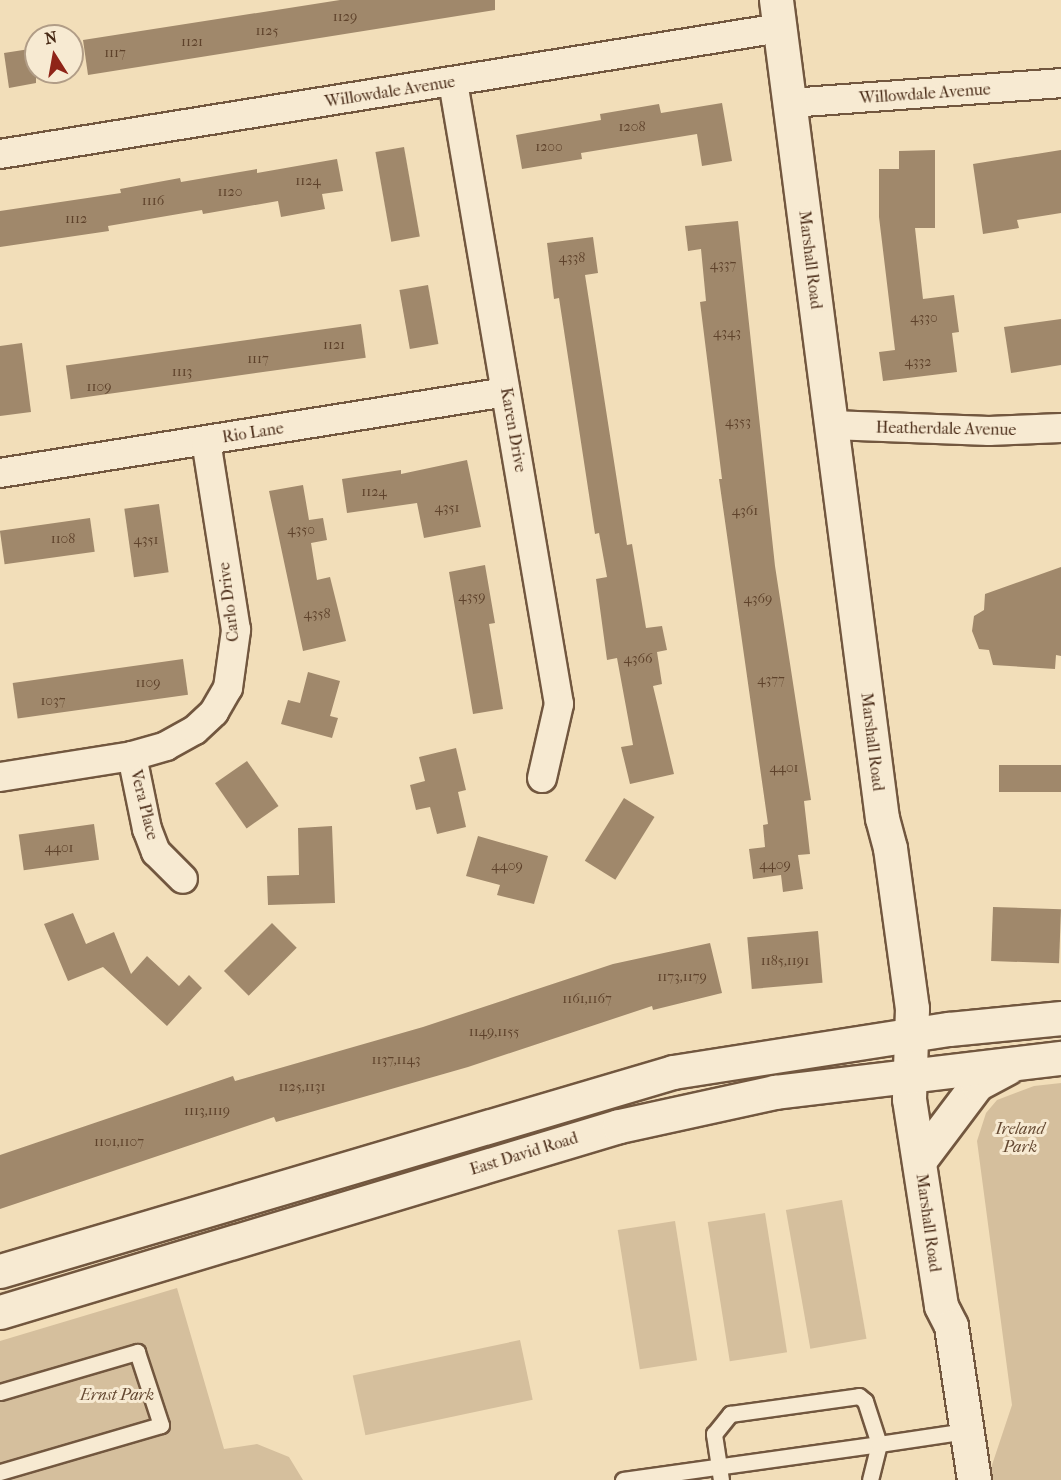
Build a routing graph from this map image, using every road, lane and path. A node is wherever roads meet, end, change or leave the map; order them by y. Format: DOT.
graph roads {
  1 [pos="778,14"];
  2 [pos="453,81"];
  3 [pos="1061,83"];
  4 [pos="790,103"];
  5 [pos="0,154"];
  6 [pos="506,392"];
  7 [pos="831,425"];
  8 [pos="1061,428"];
  9 [pos="206,441"];
  10 [pos="0,473"];
  11 [pos="132,756"];
  12 [pos="0,777"];
  13 [pos="542,778"];
  14 [pos="183,879"];
  15 [pos="1061,1018"];
  16 [pos="911,1034"];
  17 [pos="1061,1058"];
  18 [pos="1018,1063"];
  19 [pos="910,1075"];
  20 [pos="919,1161"];
  21 [pos="0,1271"];
  22 [pos="0,1312"];
  23 [pos="0,1392"];
  24 [pos="966,1431"];
  25 [pos="879,1444"];
  26 [pos="0,1473"];
  27 [pos="720,1474"];
  28 [pos="623,1480"];
  29 [pos="870,1480"];
  30 [pos="974,1480"];
  1 -- 2 [label="street, Willowdale Avenue"];
  1 -- 4 [label="street, Marshall Road"];
  2 -- 5 [label="street, Willowdale Avenue"];
  2 -- 6 [label="street, Karen Drive"];
  3 -- 4 [label="street, Willowdale Avenue"];
  4 -- 7 [label="street, Marshall Road"];
  6 -- 9 [label="street, Rio Lane"];
  6 -- 13 [label="street, Karen Drive"];
  7 -- 8 [label="street, Heatherdale Avenue"];
  7 -- 16 [label="street, Marshall Road"];
  9 -- 10 [label="street, Rio Lane"];
  9 -- 11 [label="street, Carlo Drive"];
  11 -- 12 [label="street, Carlo Drive"];
  11 -- 14 [label="street, Vera Place"];
  15 -- 16 [label="street"];
  16 -- 19 [label="street, Marshall Road"];
  16 -- 21 [label="street"];
  17 -- 18 [label="street, East David Road"];
  18 -- 19 [label="street, East David Road"];
  18 -- 20 [label="street"];
  19 -- 20 [label="street, Marshall Road"];
  19 -- 22 [label="street, East David Road"];
  20 -- 24 [label="street, Marshall Road"];
  23 -- 26 [label="lane"];
  24 -- 25 [label="lane"];
  24 -- 30 [label="street, Marshall Road"];
  25 -- 27 [label="lane"];
  25 -- 27 [label="lane"];
  25 -- 29 [label="lane"];
  27 -- 28 [label="lane"];
}
